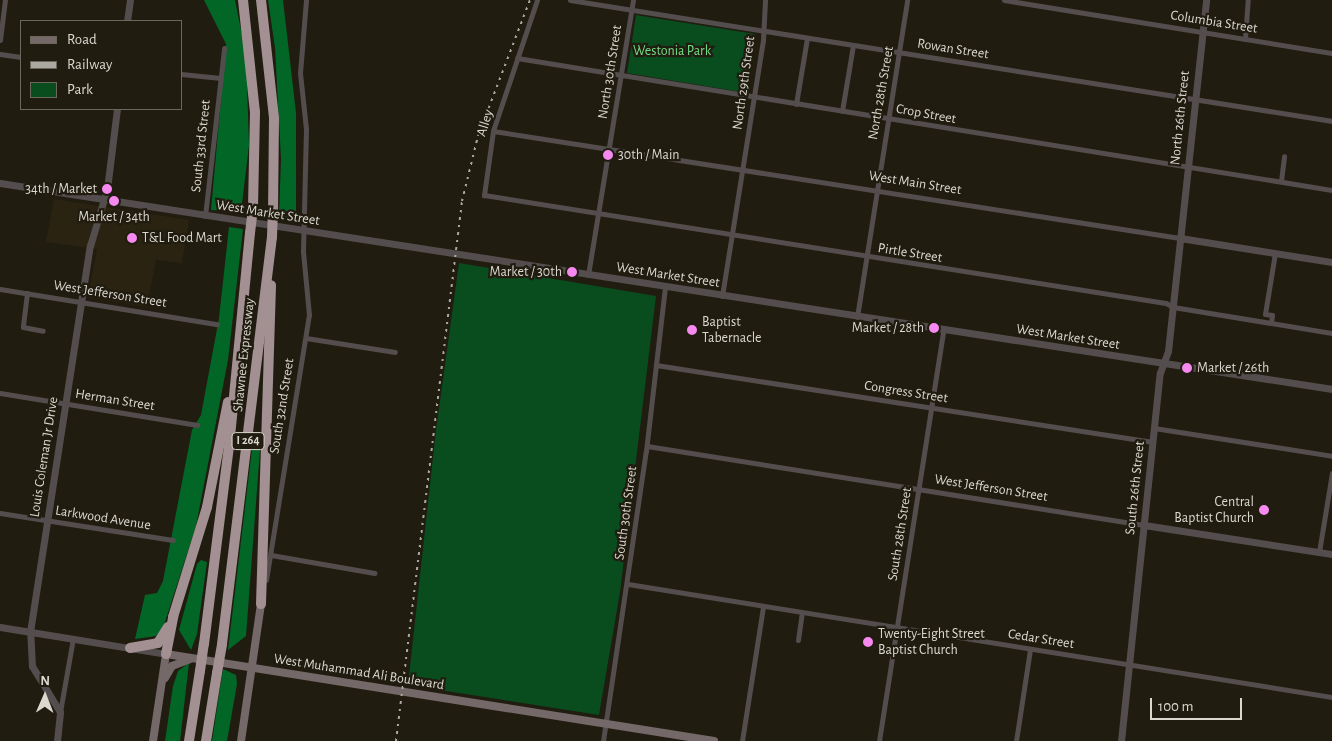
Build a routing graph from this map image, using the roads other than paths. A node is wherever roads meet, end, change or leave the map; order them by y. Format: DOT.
graph roads {
  1 [pos="5,0"];
  2 [pos="130,0"];
  3 [pos="243,0"];
  4 [pos="262,0"];
  5 [pos="306,0"];
  6 [pos="537,0"];
  7 [pos="570,0"];
  8 [pos="633,0"];
  9 [pos="765,0"];
  10 [pos="907,0"];
  11 [pos="1004,0"];
  12 [pos="1206,0"];
  13 [pos="1248,0"];
  14 [pos="631,10"];
  15 [pos="127,20"];
  16 [pos="763,31"];
  17 [pos="1202,32"];
  18 [pos="807,38"];
  19 [pos="1245,39"];
  20 [pos="0,40"];
  21 [pos="854,45"];
  22 [pos="224,48"];
  23 [pos="899,52"];
  24 [pos="1332,53"];
  25 [pos="0,54"];
  26 [pos="20,56"];
  27 [pos="518,58"];
  28 [pos="182,74"];
  29 [pos="620,75"];
  30 [pos="221,78"];
  31 [pos="754,97"];
  32 [pos="1195,100"];
  33 [pos="796,104"];
  34 [pos="117,110"];
  35 [pos="842,112"];
  36 [pos="888,119"];
  37 [pos="1332,121"];
  38 [pos="493,131"];
  39 [pos="609,147"];
  40 [pos="1284,156"];
  41 [pos="1188,167"];
  42 [pos="743,168"];
  43 [pos="1281,182"];
  44 [pos="0,183"];
  45 [pos="876,190"];
  46 [pos="1332,190"];
  47 [pos="484,196"];
  48 [pos="103,200"];
  49 [pos="598,214"];
  50 [pos="205,216"];
  51 [pos="303,231"];
  52 [pos="732,236"];
  53 [pos="272,237"];
  54 [pos="1180,238"];
  55 [pos="1275,253"];
  56 [pos="865,257"];
  57 [pos="1332,262"];
  58 [pos="588,275"];
  59 [pos="665,287"];
  60 [pos="0,289"];
  61 [pos="27,293"];
  62 [pos="722,296"];
  63 [pos="81,302"];
  64 [pos="1173,307"];
  65 [pos="857,316"];
  66 [pos="1271,323"];
  67 [pos="217,324"];
  68 [pos="943,330"];
  69 [pos="43,331"];
  70 [pos="1332,333"];
  71 [pos="240,337"];
  72 [pos="306,338"];
  73 [pos="395,352"];
  74 [pos="1164,364"];
  75 [pos="656,365"];
  76 [pos="1332,390"];
  77 [pos="0,393"];
  78 [pos="65,404"];
  79 [pos="931,407"];
  80 [pos="197,425"];
  81 [pos="1154,428"];
  82 [pos="1153,442"];
  83 [pos="647,446"];
  84 [pos="1332,456"];
  85 [pos="1332,473"];
  86 [pos="918,489"];
  87 [pos="0,513"];
  88 [pos="47,520"];
  89 [pos="1144,525"];
  90 [pos="173,540"];
  91 [pos="1319,552"];
  92 [pos="1332,554"];
  93 [pos="271,555"];
  94 [pos="374,572"];
  95 [pos="628,584"];
  96 [pos="261,604"];
  97 [pos="763,607"];
  98 [pos="802,613"];
  99 [pos="173,617"];
  100 [pos="0,627"];
  101 [pos="896,628"];
  102 [pos="30,632"];
  103 [pos="73,638"];
  104 [pos="798,640"];
  105 [pos="130,648"];
  106 [pos="1030,649"];
  107 [pos="166,654"];
  108 [pos="194,658"];
  109 [pos="1129,665"];
  110 [pos="253,667"];
  111 [pos="162,682"];
  112 [pos="1332,697"];
  113 [pos="60,712"];
  114 [pos="606,724"];
  115 [pos="56,741"];
  116 [pos="153,741"];
  117 [pos="189,741"];
  118 [pos="206,741"];
  119 [pos="242,741"];
  120 [pos="603,741"];
  121 [pos="714,741"];
  122 [pos="742,741"];
  123 [pos="879,741"];
  124 [pos="1016,741"];
  125 [pos="1121,741"];
  1 -- 20 [label="street"];
  2 -- 15 [label="street"];
  3 -- 71 [label="highway, Shawnee Expressway / I 264, bridge"];
  4 -- 53 [label="highway, Shawnee Expressway / I 264, bridge"];
  5 -- 51 [label="street, South 32nd Street"];
  6 -- 27 [label="street, Alley"];
  7 -- 14 [label="street, Rowan Street"];
  8 -- 14 [label="street, North 30th Street"];
  9 -- 16 [label="street, North 29th Street"];
  10 -- 23 [label="street, North 28th Street"];
  11 -- 17 [label="street, Columbia Street"];
  12 -- 17 [label="street, North 26th Street"];
  13 -- 19 [label="street"];
  14 -- 16 [label="street, Rowan Street"];
  14 -- 29 [label="street, North 30th Street"];
  16 -- 18 [label="street, Rowan Street"];
  16 -- 31 [label="street, North 29th Street"];
  17 -- 19 [label="street, Columbia Street"];
  17 -- 32 [label="street, North 26th Street"];
  18 -- 21 [label="street, Rowan Street"];
  18 -- 33 [label="street"];
  19 -- 24 [label="street, Columbia Street"];
  21 -- 23 [label="street, Rowan Street"];
  21 -- 35 [label="street"];
  22 -- 30 [label="street, South 33rd Street"];
  23 -- 32 [label="street, Rowan Street"];
  23 -- 36 [label="street, North 28th Street"];
  25 -- 26 [label="street"];
  27 -- 29 [label="street, Crop Street"];
  27 -- 38 [label="street, Alley"];
  28 -- 30 [label="street"];
  29 -- 31 [label="street, Crop Street"];
  29 -- 39 [label="street, North 30th Street"];
  30 -- 50 [label="street, South 33rd Street"];
  31 -- 33 [label="street, Crop Street"];
  31 -- 42 [label="street, North 29th Street"];
  32 -- 37 [label="street, Rowan Street"];
  32 -- 41 [label="street, North 26th Street"];
  33 -- 35 [label="street, Crop Street"];
  34 -- 48 [label="street, Louis Coleman Jr Drive"];
  35 -- 36 [label="street, Crop Street"];
  36 -- 41 [label="street, Crop Street"];
  36 -- 45 [label="street, North 28th Street"];
  38 -- 39 [label="street, West Main Street"];
  38 -- 47 [label="street, Alley"];
  39 -- 42 [label="street, West Main Street"];
  39 -- 49 [label="street"];
  40 -- 43 [label="street"];
  41 -- 43 [label="street, Crop Street"];
  41 -- 54 [label="street, North 26th Street"];
  42 -- 45 [label="street, West Main Street"];
  42 -- 52 [label="street, North 29th Street"];
  43 -- 46 [label="street, Crop Street"];
  44 -- 48 [label="street, West Market Street"];
  45 -- 54 [label="street, West Main Street"];
  45 -- 56 [label="street"];
  47 -- 49 [label="street, Pirtle Street"];
  48 -- 50 [label="street, West Market Street"];
  48 -- 63 [label="street, Louis Coleman Jr Drive"];
  49 -- 52 [label="street, Pirtle Street"];
  49 -- 58 [label="street"];
  50 -- 51 [label="street, West Market Street"];
  51 -- 58 [label="street, West Market Street"];
  51 -- 72 [label="street, South 32nd Street"];
  52 -- 56 [label="street, Pirtle Street"];
  52 -- 62 [label="street, North 29th Street"];
  53 -- 96 [label="highway"];
  53 -- 118 [label="highway, Shawnee Expressway / I 264, bridge"];
  54 -- 55 [label="street, West Main Street"];
  54 -- 64 [label="street, South 26th Street"];
  55 -- 57 [label="street, West Main Street"];
  55 -- 66 [label="street"];
  56 -- 64 [label="street, Pirtle Street"];
  56 -- 65 [label="street"];
  58 -- 59 [label="street, West Market Street"];
  59 -- 62 [label="street, West Market Street"];
  59 -- 75 [label="street, South 30th Street"];
  60 -- 61 [label="street, West Jefferson Street"];
  61 -- 63 [label="street, West Jefferson Street"];
  61 -- 69 [label="street"];
  62 -- 65 [label="street, West Market Street"];
  63 -- 67 [label="street, West Jefferson Street"];
  63 -- 78 [label="street, Louis Coleman Jr Drive"];
  64 -- 66 [label="street, Pirtle Street"];
  64 -- 74 [label="street, South 26th Street"];
  65 -- 68 [label="street, West Market Street"];
  66 -- 70 [label="street, Pirtle Street"];
  68 -- 74 [label="street, West Market Street"];
  68 -- 79 [label="street, South 28th Street"];
  71 -- 99 [label="highway"];
  71 -- 117 [label="highway, Shawnee Expressway / I 264, bridge"];
  72 -- 73 [label="street"];
  72 -- 93 [label="street, South 32nd Street"];
  74 -- 76 [label="street, West Market Street"];
  74 -- 81 [label="street, South 26th Street"];
  75 -- 79 [label="street, Congress Street"];
  75 -- 83 [label="street, South 30th Street"];
  77 -- 78 [label="street, Herman Street"];
  78 -- 80 [label="street, Herman Street"];
  78 -- 88 [label="street, Louis Coleman Jr Drive"];
  79 -- 82 [label="street, Congress Street"];
  79 -- 86 [label="street, South 28th Street"];
  81 -- 82 [label="street, South 26th Street"];
  81 -- 84 [label="street"];
  82 -- 89 [label="street, South 26th Street"];
  83 -- 86 [label="street, West Jefferson Street"];
  83 -- 95 [label="street, South 30th Street"];
  85 -- 91 [label="street"];
  86 -- 89 [label="street, West Jefferson Street"];
  86 -- 101 [label="street, South 28th Street"];
  87 -- 88 [label="street, Larkwood Avenue"];
  88 -- 90 [label="street, Larkwood Avenue"];
  88 -- 102 [label="street, Louis Coleman Jr Drive"];
  89 -- 91 [label="street, West Jefferson Street"];
  89 -- 109 [label="street, South 26th Street"];
  91 -- 92 [label="street, West Jefferson Street"];
  93 -- 94 [label="street"];
  93 -- 96 [label="street, South 32nd Street"];
  95 -- 97 [label="street, Cedar Street"];
  95 -- 114 [label="street, South 30th Street"];
  96 -- 110 [label="main road, South 32nd Street"];
  97 -- 98 [label="street, Cedar Street"];
  97 -- 122 [label="street"];
  98 -- 101 [label="street, Cedar Street"];
  98 -- 104 [label="street"];
  99 -- 105 [label="highway"];
  99 -- 107 [label="highway"];
  100 -- 102 [label="street, West Muhammad Ali Boulevard"];
  101 -- 106 [label="street, Cedar Street"];
  101 -- 123 [label="street, South 28th Street"];
  102 -- 103 [label="street, West Muhammad Ali Boulevard"];
  102 -- 113 [label="street, Louis Coleman Jr Drive"];
  103 -- 105 [label="street, West Muhammad Ali Boulevard"];
  103 -- 113 [label="street"];
  105 -- 107 [label="street, West Muhammad Ali Boulevard"];
  106 -- 109 [label="street, Cedar Street"];
  106 -- 124 [label="street"];
  107 -- 108 [label="main road, West Muhammad Ali Boulevard"];
  107 -- 111 [label="main road"];
  108 -- 110 [label="main road, West Muhammad Ali Boulevard"];
  108 -- 111 [label="main road"];
  109 -- 112 [label="street, Cedar Street"];
  109 -- 125 [label="street, South 26th Street"];
  110 -- 114 [label="main road, West Muhammad Ali Boulevard"];
  110 -- 119 [label="main road, South 32nd Street"];
  111 -- 116 [label="main road"];
  113 -- 115 [label="street"];
  114 -- 120 [label="street, South 30th Street"];
  114 -- 121 [label="main road, West Muhammad Ali Boulevard"];
}
